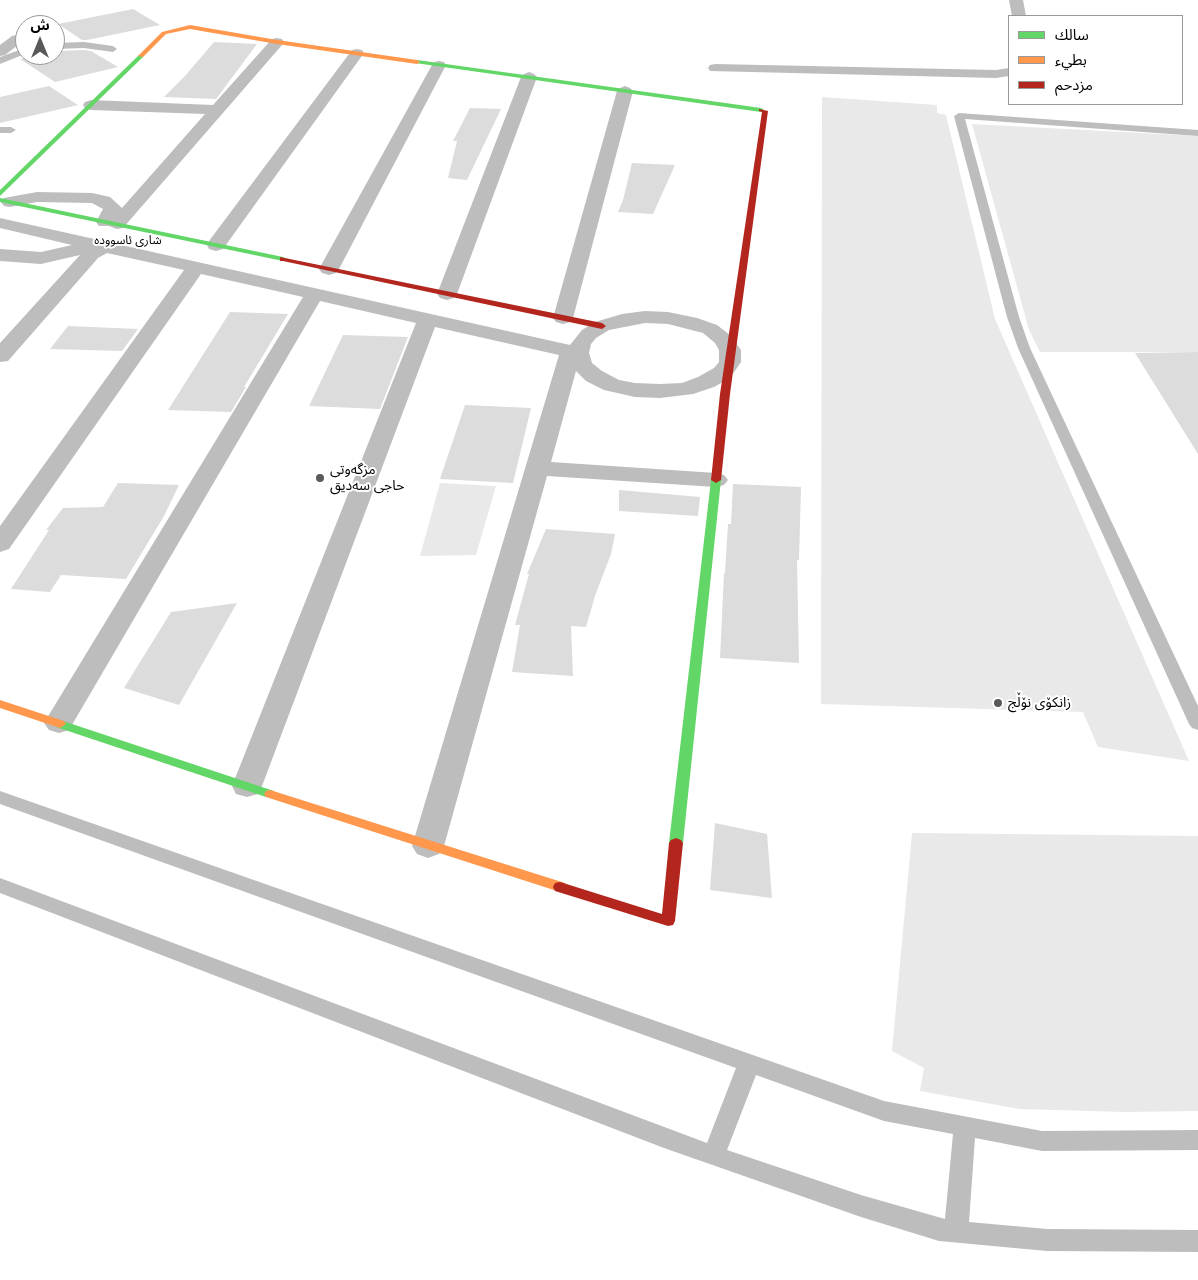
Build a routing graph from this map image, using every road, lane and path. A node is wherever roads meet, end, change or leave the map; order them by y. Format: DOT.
graph roads {
  1 [pos="1016,0"];
  2 [pos="1019,15"];
  3 [pos="277,42"];
  4 [pos="65,46"];
  5 [pos="15,47"];
  6 [pos="113,49"];
  7 [pos="15,50"];
  8 [pos="0,52"];
  9 [pos="357,53"];
  10 [pos="0,61"];
  11 [pos="439,64"];
  12 [pos="715,68"];
  13 [pos="1008,72"];
  14 [pos="530,77"];
  15 [pos="625,91"];
  16 [pos="92,105"];
  17 [pos="217,110"];
  18 [pos="0,130"];
  19 [pos="11,130"];
  20 [pos="1198,133"];
  21 [pos="3,198"];
  22 [pos="0,223"];
  23 [pos="111,223"];
  24 [pos="99,245"];
  25 [pos="216,245"];
  26 [pos="0,254"];
  27 [pos="196,267"];
  28 [pos="328,268"];
  29 [pos="447,294"];
  30 [pos="314,295"];
  31 [pos="563,318"];
  32 [pos="428,319"];
  33 [pos="602,326"];
  34 [pos="575,353"];
  35 [pos="0,356"];
  36 [pos="730,362"];
  37 [pos="538,468"];
  38 [pos="716,480"];
  39 [pos="0,544"];
  40 [pos="0,704"];
  41 [pos="59,723"];
  42 [pos="1198,724"];
  43 [pos="247,786"];
  44 [pos="0,797"];
  45 [pos="428,846"];
  46 [pos="0,885"];
  47 [pos="749,1063"];
  48 [pos="965,1126"];
  49 [pos="1198,1140"];
  50 [pos="714,1155"];
  51 [pos="956,1232"];
  52 [pos="1198,1240"];
  1 -- 2 [label="street"];
  3 -- 9 [label="street"];
  3 -- 16 [label="street"];
  3 -- 17 [label="street"];
  4 -- 6 [label="lane"];
  5 -- 8 [label="street"];
  7 -- 10 [label="lane"];
  9 -- 11 [label="street"];
  9 -- 25 [label="street"];
  11 -- 14 [label="street"];
  11 -- 28 [label="street"];
  12 -- 13 [label="street"];
  14 -- 15 [label="street"];
  14 -- 29 [label="street"];
  15 -- 31 [label="street"];
  15 -- 36 [label="street"];
  16 -- 17 [label="street"];
  16 -- 21 [label="street"];
  17 -- 23 [label="street"];
  18 -- 19 [label="lane"];
  20 -- 42 [label="lane"];
  21 -- 23 [label="street"];
  22 -- 24 [label="street"];
  23 -- 25 [label="street"];
  24 -- 26 [label="street"];
  24 -- 27 [label="street"];
  24 -- 35 [label="street"];
  25 -- 28 [label="street"];
  27 -- 30 [label="street"];
  27 -- 39 [label="street"];
  28 -- 29 [label="street"];
  29 -- 31 [label="street"];
  30 -- 32 [label="street"];
  30 -- 41 [label="street"];
  31 -- 33 [label="street"];
  32 -- 34 [label="street"];
  32 -- 43 [label="street"];
  33 -- 34 [label="street"];
  33 -- 36 [label="street"];
  34 -- 36 [label="street"];
  34 -- 37 [label="street"];
  36 -- 38 [label="street"];
  37 -- 38 [label="street"];
  37 -- 45 [label="street"];
  38 -- 45 [label="street"];
  40 -- 41 [label="street"];
  41 -- 43 [label="street"];
  43 -- 45 [label="street"];
  44 -- 47 [label="lane"];
  46 -- 50 [label="lane"];
  47 -- 48 [label="lane"];
  47 -- 50 [label="lane"];
  48 -- 49 [label="lane"];
  48 -- 51 [label="lane"];
  50 -- 51 [label="lane"];
  51 -- 52 [label="lane"];
}
